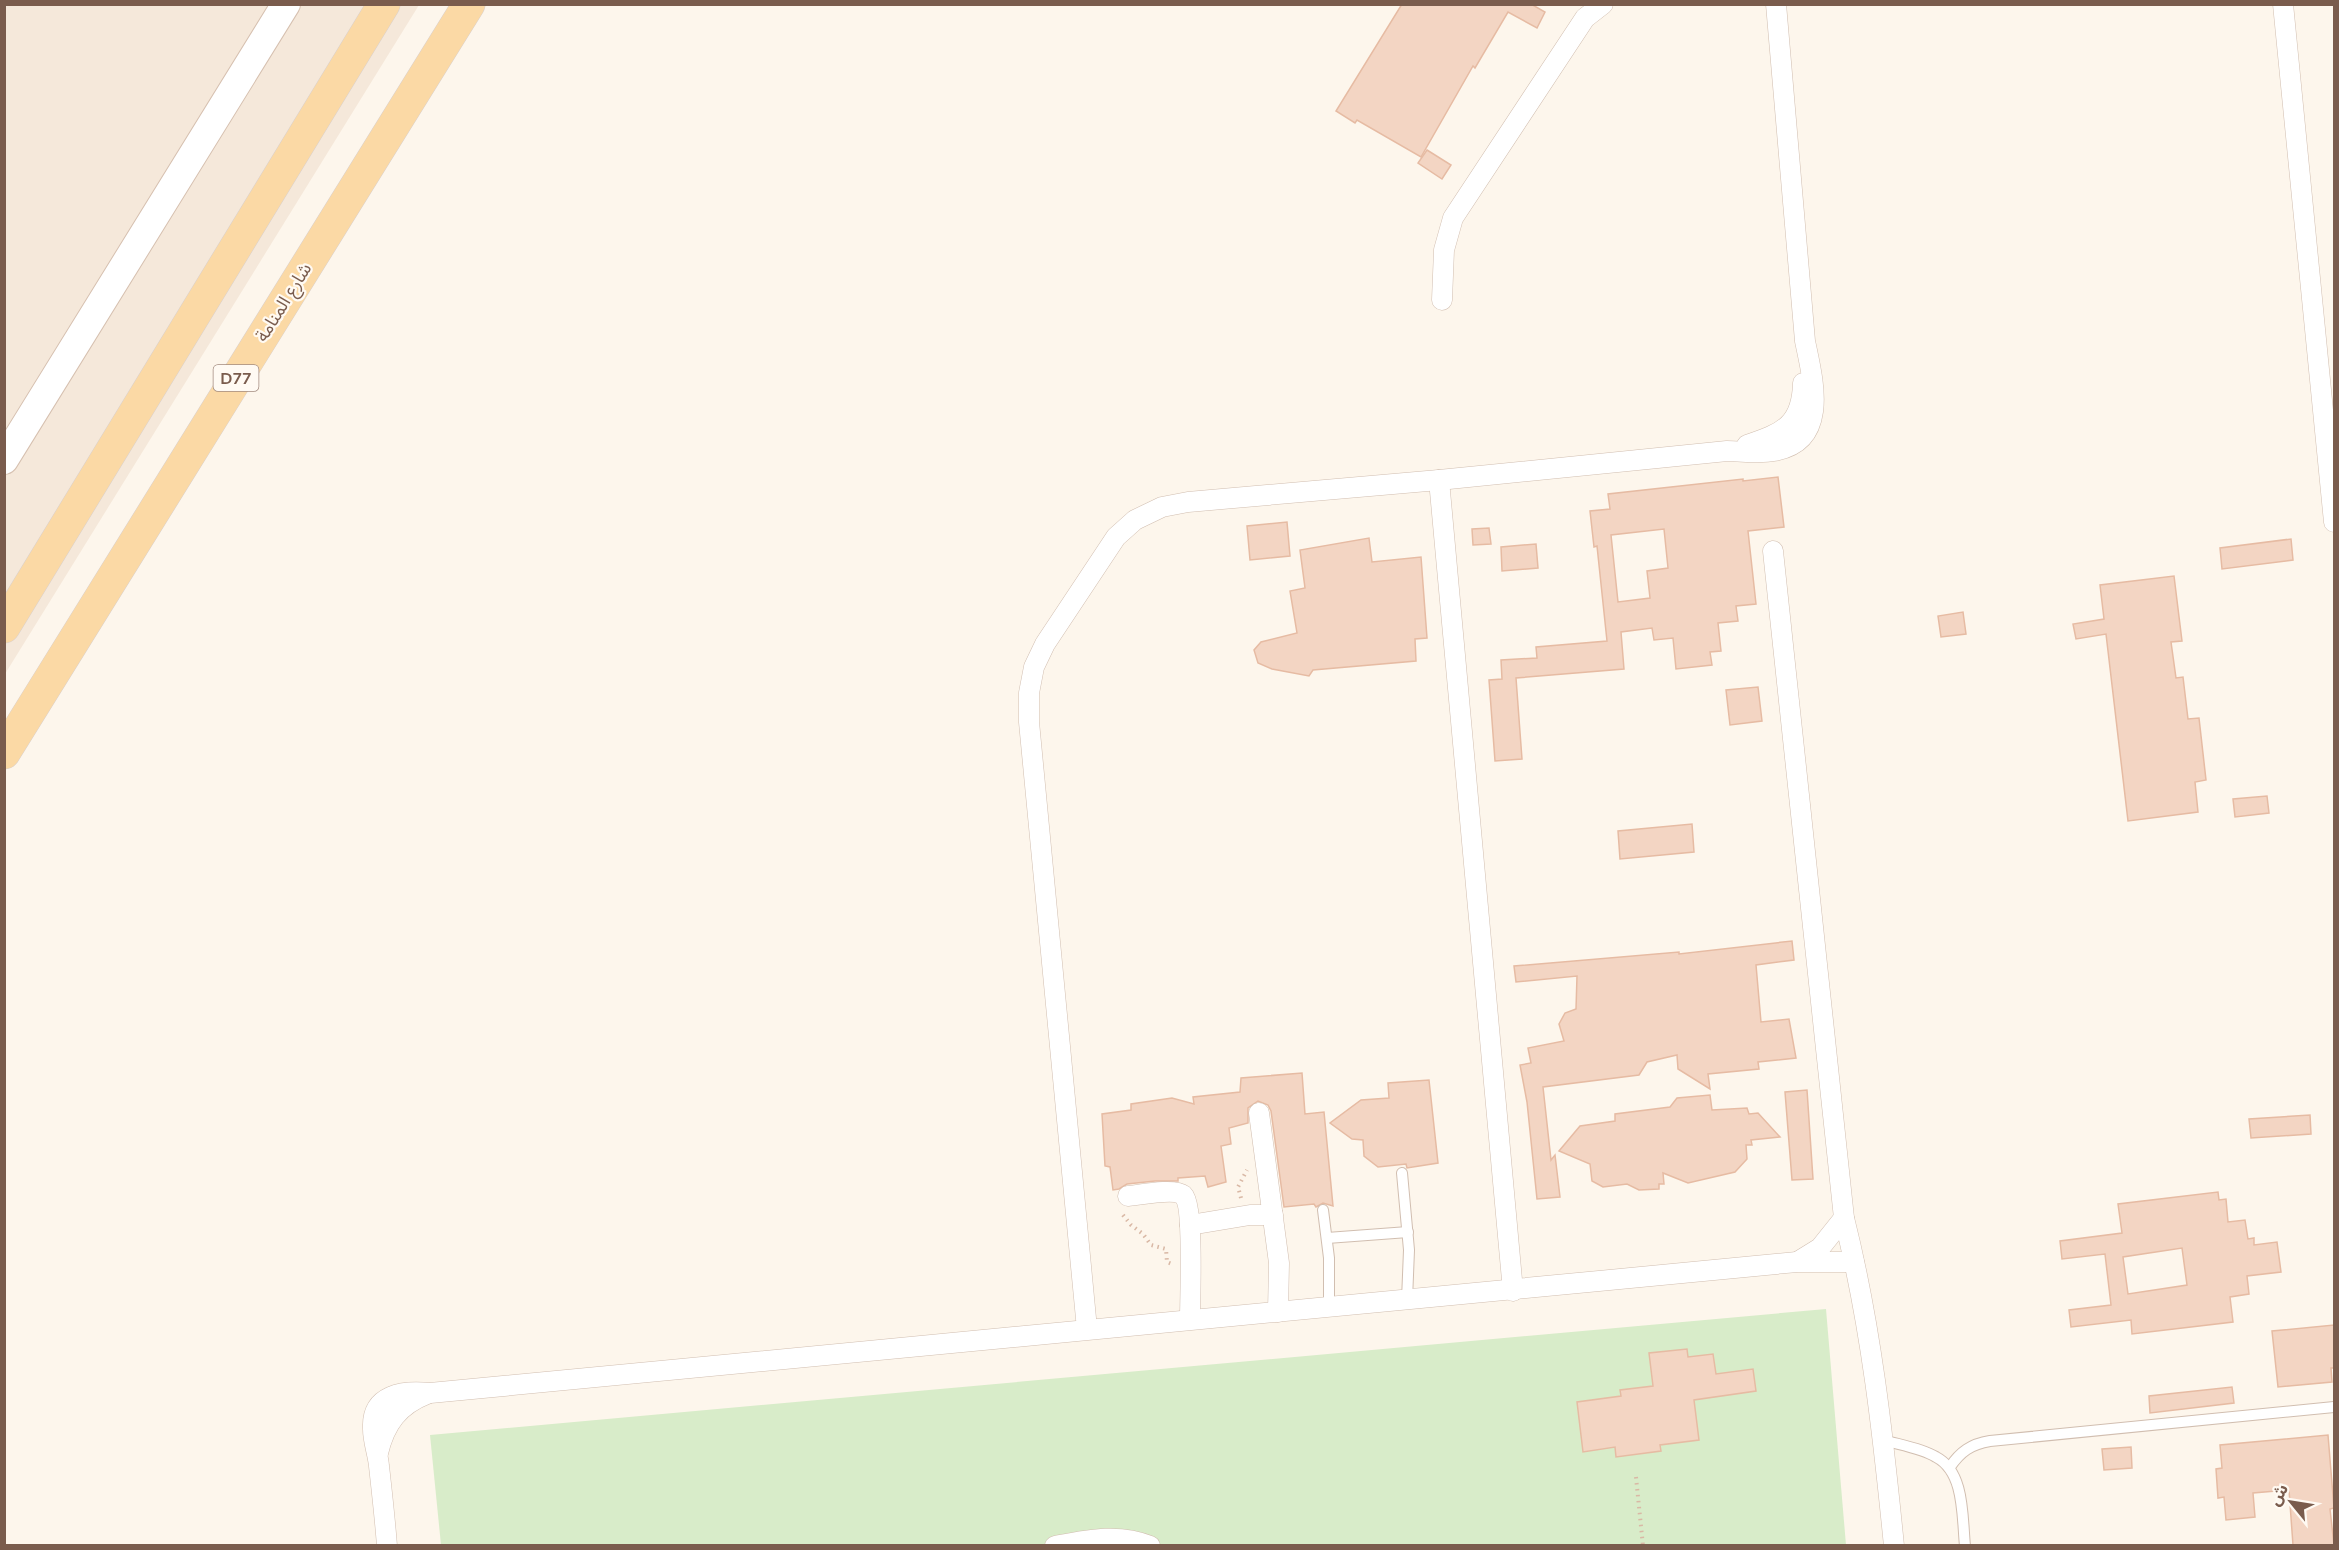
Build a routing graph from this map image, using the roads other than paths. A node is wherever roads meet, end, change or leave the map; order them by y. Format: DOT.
graph roads {
  1 [pos="286,4"];
  2 [pos="384,4"];
  3 [pos="469,4"];
  4 [pos="1603,4"];
  5 [pos="1776,4"];
  6 [pos="2283,4"];
  7 [pos="1442,300"];
  8 [pos="2327,364"];
  9 [pos="2328,387"];
  10 [pos="4,460"];
  11 [pos="1438,480"];
  12 [pos="2334,522"];
  13 [pos="1773,551"];
  14 [pos="4,627"];
  15 [pos="4,753"];
  16 [pos="1259,1113"];
  17 [pos="1402,1173"];
  18 [pos="1128,1196"];
  19 [pos="1323,1210"];
  20 [pos="1273,1215"];
  21 [pos="1844,1218"];
  22 [pos="1190,1225"];
  23 [pos="1408,1232"];
  24 [pos="1327,1238"];
  25 [pos="1797,1262"];
  26 [pos="1854,1262"];
  27 [pos="1514,1291"];
  28 [pos="1407,1300"];
  29 [pos="1329,1307"];
  30 [pos="1278,1312"];
  31 [pos="1190,1319"];
  32 [pos="1087,1329"];
  33 [pos="2334,1407"];
  34 [pos="1883,1440"];
  35 [pos="1950,1467"];
  36 [pos="387,1545"];
  37 [pos="1055,1545"];
  38 [pos="1150,1545"];
  39 [pos="1894,1545"];
  40 [pos="1965,1545"];
  1 -- 10 [label="street"];
  2 -- 14 [label="main road"];
  3 -- 15 [label="main road, شارع المنامة / D77"];
  4 -- 7 [label="street"];
  5 -- 11 [label="street"];
  6 -- 8 [label="street"];
  8 -- 9 [label="street"];
  9 -- 12 [label="street"];
  11 -- 27 [label="street"];
  11 -- 32 [label="street"];
  13 -- 21 [label="street"];
  16 -- 20 [label="street"];
  17 -- 23 [label="lane"];
  18 -- 22 [label="street"];
  19 -- 24 [label="lane"];
  20 -- 22 [label="street"];
  20 -- 30 [label="street"];
  21 -- 25 [label="street"];
  21 -- 26 [label="street"];
  22 -- 31 [label="street"];
  23 -- 24 [label="lane"];
  23 -- 28 [label="lane"];
  24 -- 29 [label="lane"];
  25 -- 26 [label="street"];
  25 -- 27 [label="street"];
  26 -- 34 [label="street"];
  27 -- 28 [label="street"];
  28 -- 29 [label="street"];
  29 -- 30 [label="street"];
  30 -- 31 [label="street"];
  31 -- 32 [label="street"];
  32 -- 36 [label="street"];
  33 -- 35 [label="lane"];
  34 -- 35 [label="lane"];
  34 -- 39 [label="street"];
  35 -- 40 [label="lane"];
  37 -- 38 [label="street"];
}
